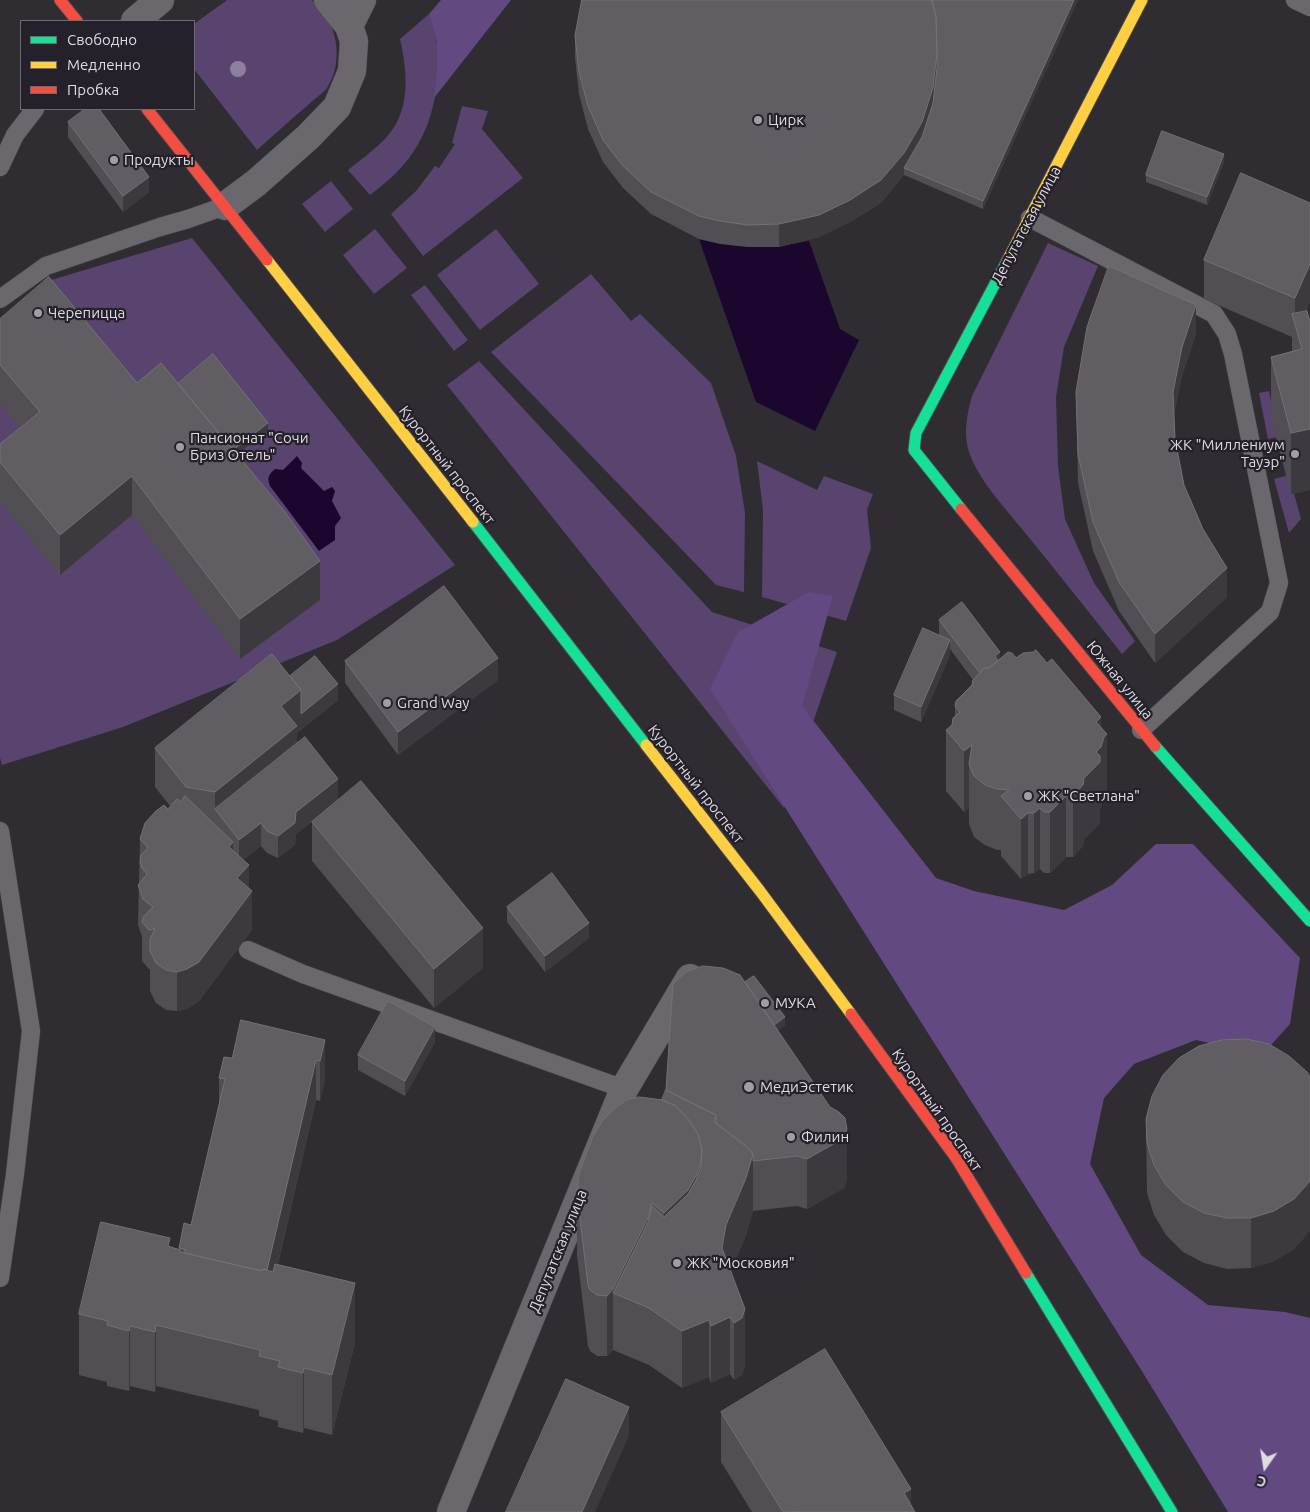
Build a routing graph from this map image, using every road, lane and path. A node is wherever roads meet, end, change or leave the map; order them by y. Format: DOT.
graph roads {
  1 [pos="60,0"];
  2 [pos="160,0"];
  3 [pos="328,0"];
  4 [pos="362,0"];
  5 [pos="1142,0"];
  6 [pos="1295,0"];
  7 [pos="1310,7"];
  8 [pos="76,20"];
  9 [pos="136,20"];
  10 [pos="349,26"];
  11 [pos="35,110"];
  12 [pos="148,110"];
  13 [pos="0,167"];
  14 [pos="225,206"];
  15 [pos="1030,218"];
  16 [pos="0,300"];
  17 [pos="914,450"];
  18 [pos="1141,730"];
  19 [pos="0,832"];
  20 [pos="1310,921"];
  21 [pos="248,950"];
  22 [pos="695,970"];
  23 [pos="624,1089"];
  24 [pos="0,1278"];
  25 [pos="451,1512"];
  26 [pos="1172,1512"];
  1 -- 8 [label="main road"];
  2 -- 9 [label="street"];
  3 -- 10 [label="street"];
  4 -- 10 [label="street"];
  5 -- 15 [label="main road, Депутатская улица"];
  6 -- 7 [label="lane"];
  10 -- 14 [label="street"];
  11 -- 13 [label="lane"];
  12 -- 14 [label="main road, Курортный проспект"];
  14 -- 16 [label="lane"];
  14 -- 26 [label="main road, Курортный проспект"];
  15 -- 17 [label="main road, Депутатская улица"];
  15 -- 18 [label="lane"];
  17 -- 18 [label="main road, Южная улица"];
  18 -- 20 [label="main road, Южная улица"];
  19 -- 24 [label="lane"];
  21 -- 23 [label="lane"];
  22 -- 23 [label="street, Депутатская улица"];
  23 -- 25 [label="street, Депутатская улица"];
}
